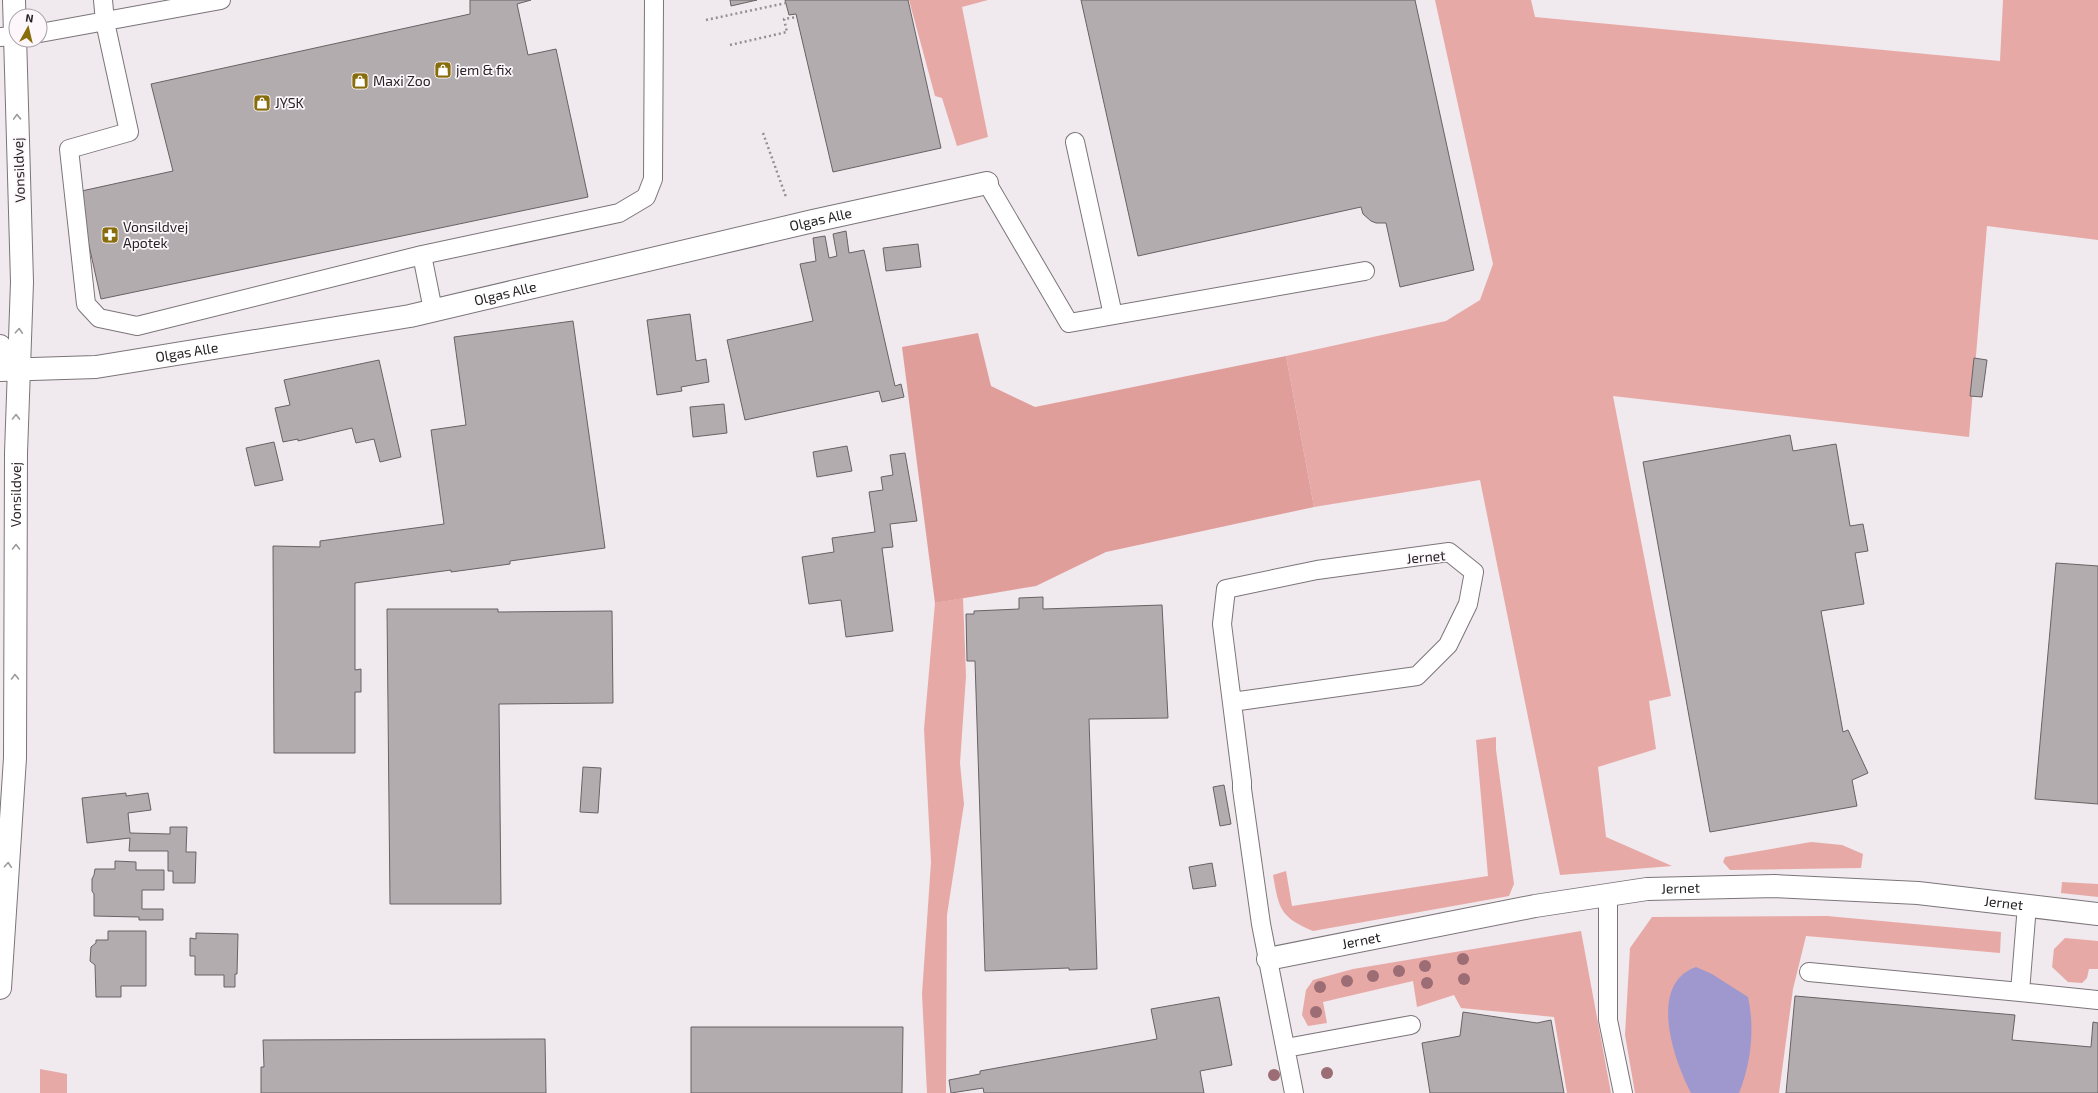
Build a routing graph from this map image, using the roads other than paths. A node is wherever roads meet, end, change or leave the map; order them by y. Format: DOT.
graph roads {
  1 [pos="103,0"];
  2 [pos="221,0"];
  3 [pos="654,0"];
  4 [pos="105,22"];
  5 [pos="49,32"];
  6 [pos="11,48"];
  7 [pos="1075,142"];
  8 [pos="987,183"];
  9 [pos="422,255"];
  10 [pos="1366,271"];
  11 [pos="433,310"];
  12 [pos="1113,316"];
  13 [pos="0,346"];
  14 [pos="9,370"];
  15 [pos="0,681"];
  16 [pos="1232,702"];
  17 [pos="15,758"];
  18 [pos="1608,895"];
  19 [pos="2027,905"];
  20 [pos="2098,914"];
  21 [pos="1268,959"];
  22 [pos="1809,972"];
  23 [pos="0,988"];
  24 [pos="2020,992"];
  25 [pos="2098,1000"];
  26 [pos="1411,1025"];
  27 [pos="1284,1040"];
  28 [pos="1294,1093"];
  29 [pos="1623,1093"];
  1 -- 4 [label="lane"];
  2 -- 4 [label="lane"];
  3 -- 9 [label="lane"];
  4 -- 5 [label="lane"];
  4 -- 9 [label="lane"];
  14 -- 6 [label="street, Vonsildvej, one-way"];
  7 -- 12 [label="lane"];
  8 -- 11 [label="street, Olgas Alle"];
  8 -- 12 [label="lane"];
  9 -- 11 [label="lane"];
  10 -- 12 [label="lane"];
  11 -- 14 [label="street, Olgas Alle"];
  13 -- 14 [label="street"];
  17 -- 14 [label="street, Vonsildvej, one-way"];
  15 -- 17 [label="street"];
  16 -- 16 [label="lane, Jernet"];
  16 -- 21 [label="lane, Jernet"];
  23 -- 17 [label="street, Vonsildvej, one-way"];
  18 -- 19 [label="street, Jernet"];
  18 -- 21 [label="street, Jernet"];
  18 -- 29 [label="lane"];
  19 -- 20 [label="street, Jernet"];
  19 -- 24 [label="lane"];
  21 -- 27 [label="lane, Jernet"];
  22 -- 24 [label="lane"];
  24 -- 25 [label="lane"];
  26 -- 27 [label="lane"];
  27 -- 28 [label="lane, Jernet"];
}
